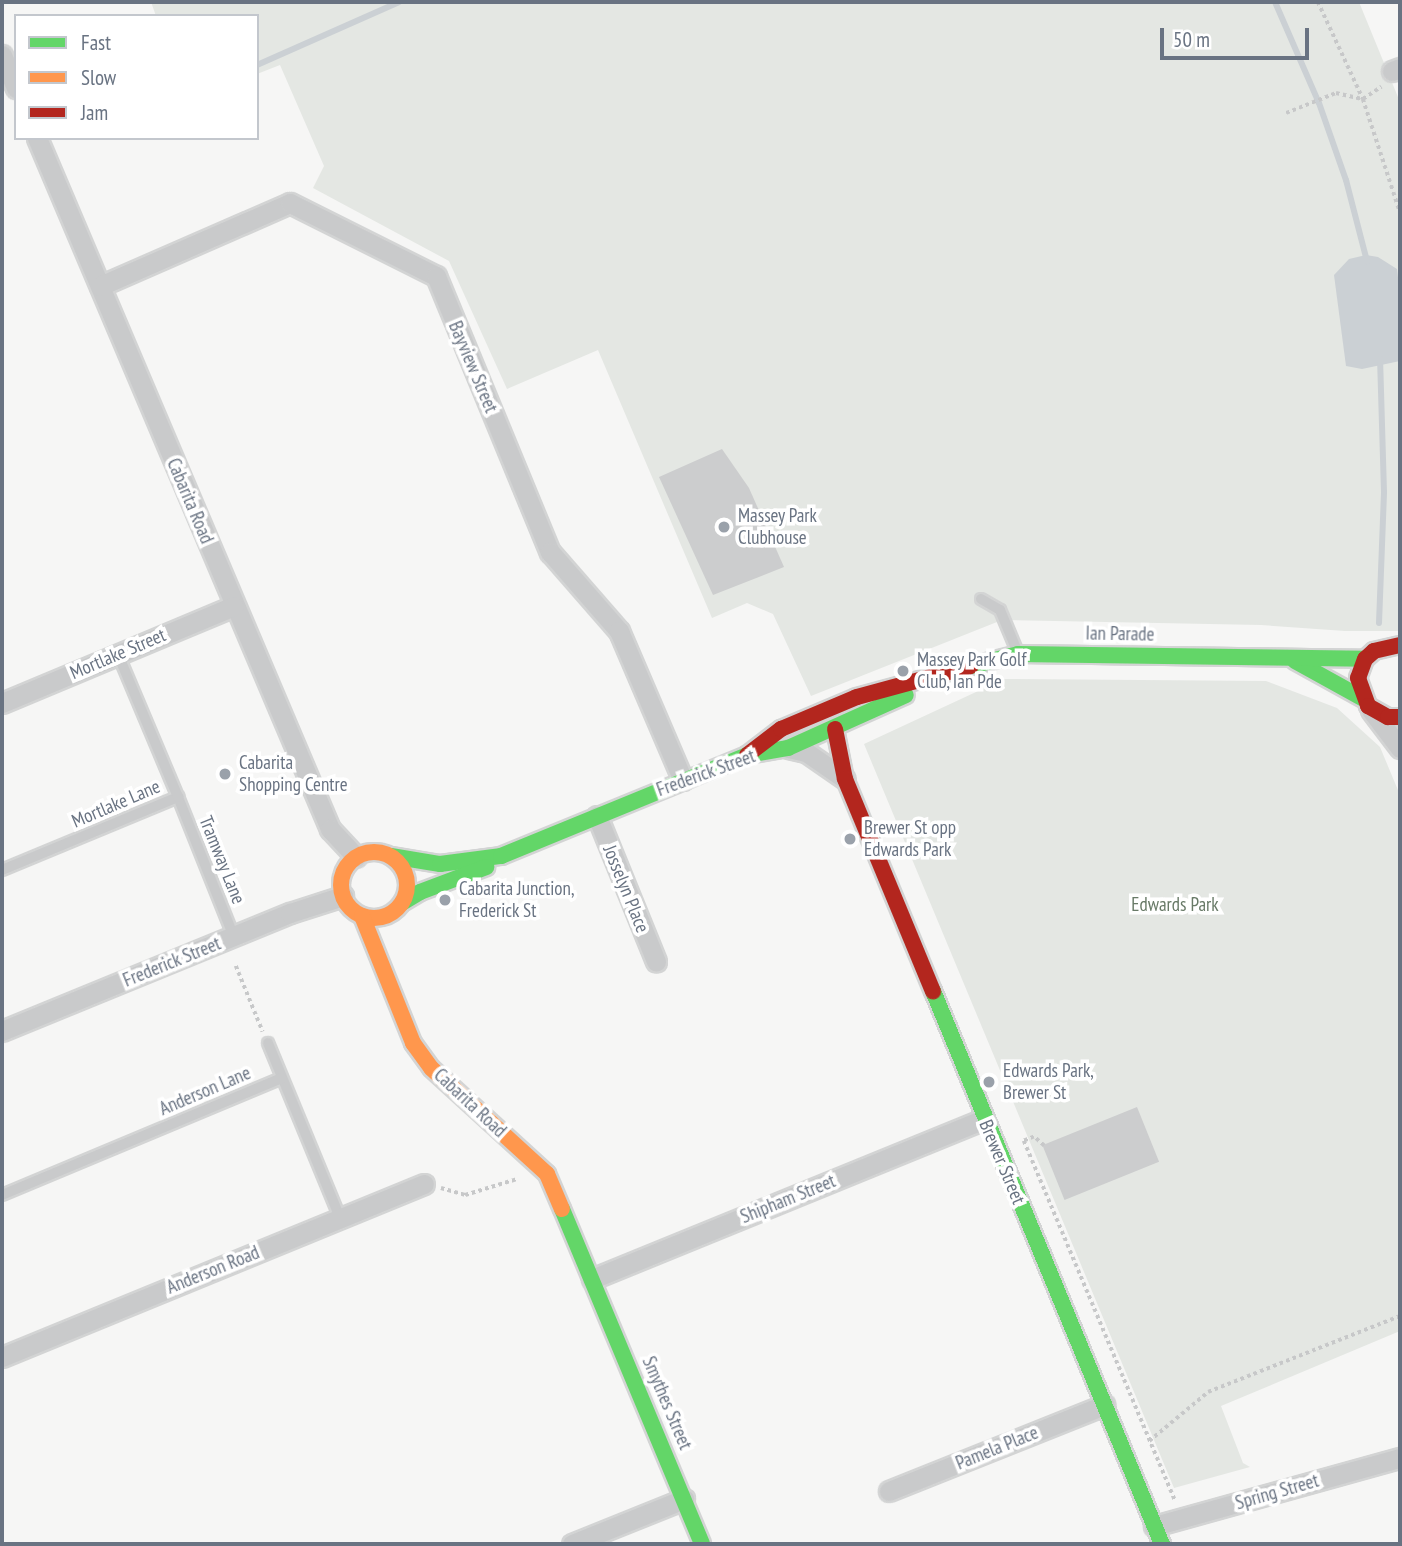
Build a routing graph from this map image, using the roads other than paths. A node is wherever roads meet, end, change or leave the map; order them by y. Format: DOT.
graph roads {
  1 [pos="2,55"];
  2 [pos="14,83"];
  3 [pos="38,140"];
  4 [pos="100,286"];
  5 [pos="981,599"];
  6 [pos="234,606"];
  7 [pos="1400,645"];
  8 [pos="118,654"];
  9 [pos="1018,654"];
  10 [pos="1366,659"];
  11 [pos="1294,660"];
  12 [pos="948,674"];
  13 [pos="1365,702"];
  14 [pos="2,703"];
  15 [pos="831,707"];
  16 [pos="1400,718"];
  17 [pos="797,722"];
  18 [pos="813,738"];
  19 [pos="1400,748"];
  20 [pos="747,755"];
  21 [pos="845,779"];
  22 [pos="683,780"];
  23 [pos="178,797"];
  24 [pos="597,817"];
  25 [pos="391,856"];
  26 [pos="501,856"];
  27 [pos="356,857"];
  28 [pos="2,870"];
  29 [pos="343,896"];
  30 [pos="402,903"];
  31 [pos="362,916"];
  32 [pos="234,937"];
  33 [pos="656,961"];
  34 [pos="2,1031"];
  35 [pos="268,1043"];
  36 [pos="282,1078"];
  37 [pos="984,1119"];
  38 [pos="424,1184"];
  39 [pos="2,1195"];
  40 [pos="340,1218"];
  41 [pos="592,1279"];
  42 [pos="2,1357"];
  43 [pos="1104,1405"];
  44 [pos="1400,1458"];
  45 [pos="889,1491"];
  46 [pos="684,1499"];
  47 [pos="1158,1535"];
  48 [pos="572,1544"];
  49 [pos="702,1544"];
  1 -- 2 [label="street"];
  3 -- 4 [label="street, Cabarita Road"];
  4 -- 6 [label="street, Cabarita Road"];
  4 -- 22 [label="street, Bayview Street"];
  5 -- 9 [label="lane"];
  6 -- 8 [label="street, Mortlake Street"];
  6 -- 27 [label="street, Cabarita Road"];
  7 -- 10 [label="main road"];
  8 -- 14 [label="street, Mortlake Street"];
  8 -- 23 [label="lane, Mortlake Lane"];
  9 -- 11 [label="main road, Ian Parade"];
  9 -- 12 [label="main road, Ian Parade"];
  10 -- 11 [label="main road, Ian Parade"];
  10 -- 13 [label="main road"];
  11 -- 13 [label="main road, Ian Parade"];
  12 -- 15 [label="main road, Ian Parade"];
  12 -- 18 [label="main road, Ian Parade"];
  13 -- 16 [label="main road, Ian Parade"];
  13 -- 19 [label="street"];
  15 -- 17 [label="main road, Ian Parade"];
  15 -- 18 [label="lane"];
  17 -- 18 [label="main road"];
  17 -- 20 [label="main road, Ian Parade"];
  18 -- 20 [label="main road, Frederick Street"];
  18 -- 21 [label="street"];
  18 -- 21 [label="main road, Brewer Street"];
  20 -- 22 [label="main road, Frederick Street"];
  21 -- 37 [label="main road, Brewer Street"];
  22 -- 24 [label="main road, Frederick Street"];
  23 -- 28 [label="lane, Mortlake Lane"];
  23 -- 32 [label="lane, Tramway Lane"];
  24 -- 26 [label="main road, Frederick Street"];
  24 -- 33 [label="street, Josselyn Place"];
  25 -- 26 [label="main road, Frederick Street"];
  25 -- 27 [label="main road"];
  25 -- 30 [label="main road"];
  26 -- 30 [label="main road, Frederick Street"];
  27 -- 29 [label="main road"];
  29 -- 31 [label="main road"];
  29 -- 32 [label="street, Frederick Street"];
  30 -- 31 [label="main road"];
  31 -- 41 [label="main road, Cabarita Road"];
  32 -- 34 [label="street, Frederick Street"];
  35 -- 36 [label="lane"];
  36 -- 39 [label="lane, Anderson Lane"];
  36 -- 40 [label="lane, Anderson Lane"];
  37 -- 41 [label="street, Shipham Street"];
  37 -- 43 [label="main road, Brewer Street"];
  38 -- 40 [label="street, Anderson Road"];
  40 -- 42 [label="street, Anderson Road"];
  41 -- 46 [label="main road, Smythes Street"];
  43 -- 45 [label="street, Pamela Place"];
  43 -- 47 [label="main road, Brewer Street"];
  44 -- 47 [label="street, Spring Street"];
  46 -- 48 [label="street"];
  46 -- 49 [label="main road, Smythes Street"];
}
